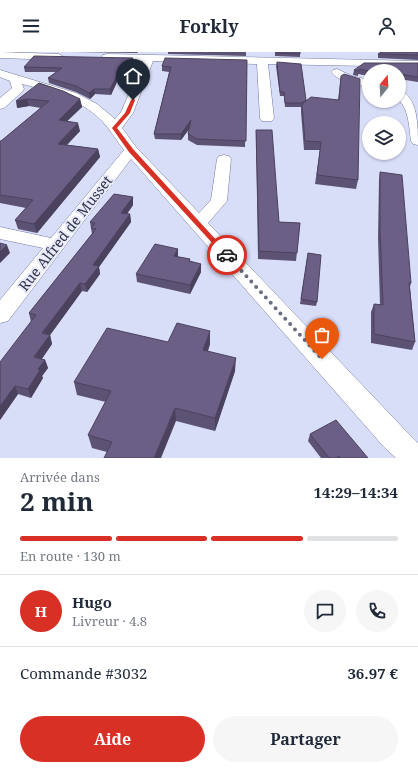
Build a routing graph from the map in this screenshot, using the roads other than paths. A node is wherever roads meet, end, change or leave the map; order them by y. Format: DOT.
graph roads {
  1 [pos="344,52"];
  2 [pos="182,55"];
  3 [pos="0,56"];
  4 [pos="66,57"];
  5 [pos="96,57"];
  6 [pos="149,58"];
  7 [pos="262,60"];
  8 [pos="337,64"];
  9 [pos="418,64"];
  10 [pos="7,76"];
  11 [pos="362,81"];
  12 [pos="406,88"];
  13 [pos="414,90"];
  14 [pos="406,98"];
  15 [pos="0,105"];
  16 [pos="267,118"];
  17 [pos="115,128"];
  18 [pos="418,141"];
  19 [pos="131,150"];
  20 [pos="224,159"];
  21 [pos="198,224"];
  22 [pos="0,233"];
  23 [pos="56,245"];
  24 [pos="0,315"];
  25 [pos="415,458"];
  1 -- 8 [label="street"];
  2 -- 6 [label="street"];
  2 -- 7 [label="street"];
  3 -- 4 [label="street"];
  5 -- 6 [label="street"];
  6 -- 17 [label="street"];
  7 -- 8 [label="street"];
  7 -- 16 [label="street"];
  8 -- 9 [label="street"];
  8 -- 11 [label="street"];
  10 -- 15 [label="street"];
  10 -- 17 [label="street"];
  12 -- 13 [label="street"];
  14 -- 18 [label="street"];
  17 -- 19 [label="street"];
  19 -- 21 [label="street"];
  19 -- 23 [label="street, Rue Alfred de Musset"];
  20 -- 21 [label="street"];
  21 -- 25 [label="street"];
  22 -- 23 [label="street"];
  23 -- 24 [label="street, Rue Alfred de Musset"];
}
